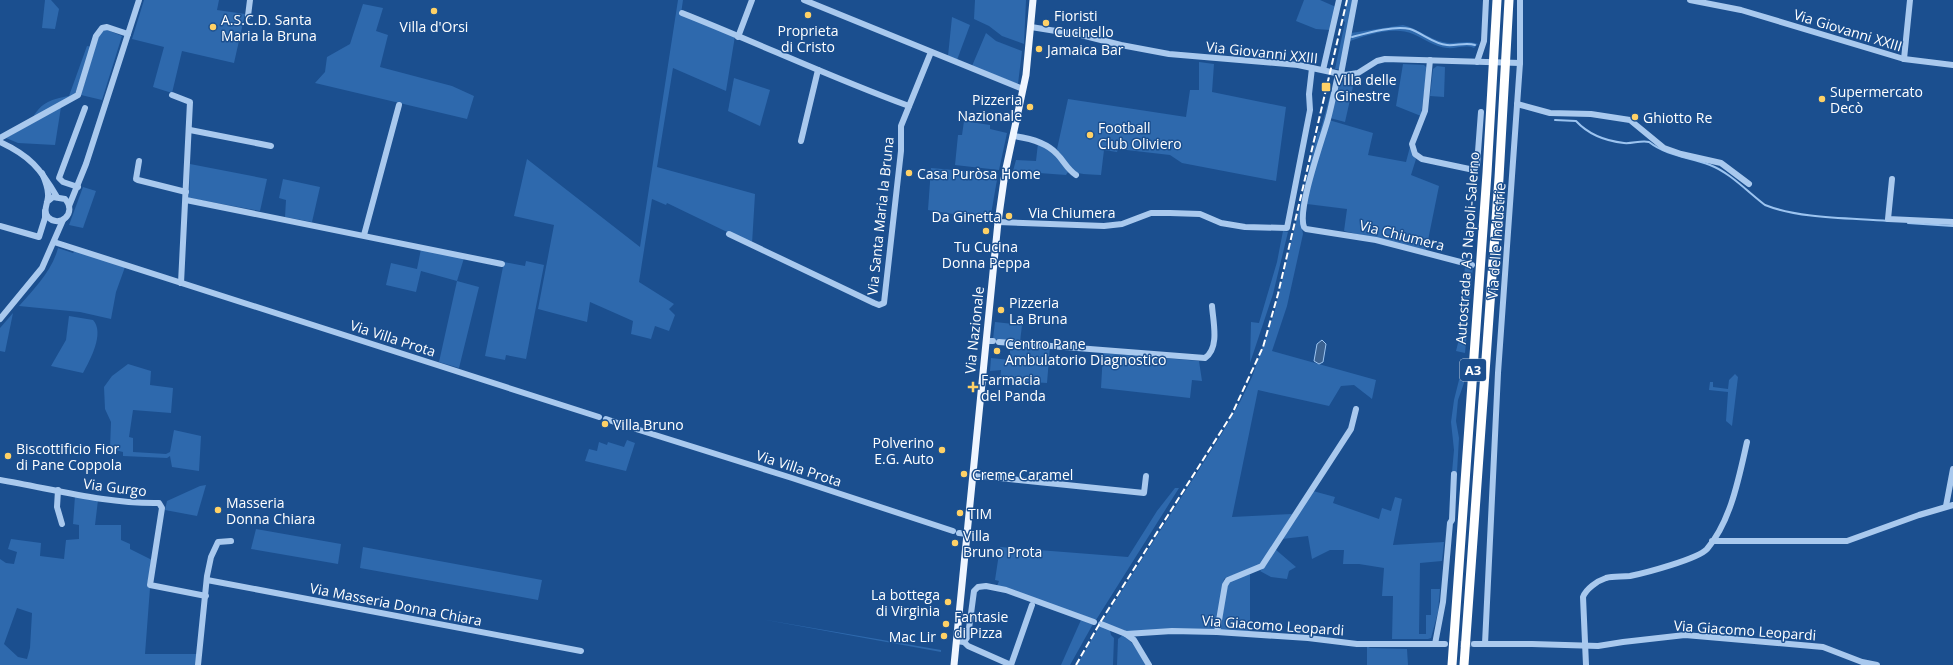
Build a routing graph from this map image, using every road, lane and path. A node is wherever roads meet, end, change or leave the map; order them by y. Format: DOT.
graph roads {
  1 [pos="139,0"];
  2 [pos="250,0"];
  3 [pos="752,0"];
  4 [pos="804,0"];
  5 [pos="1033,0"];
  6 [pos="1339,0"];
  7 [pos="1355,0"];
  8 [pos="1486,0"];
  9 [pos="1497,0"];
  10 [pos="1509,0"];
  11 [pos="1520,0"];
  12 [pos="1690,0"];
  13 [pos="1910,0"];
  14 [pos="682,13"];
  15 [pos="248,16"];
  16 [pos="1031,27"];
  17 [pos="128,34"];
  18 [pos="738,37"];
  19 [pos="930,52"];
  20 [pos="1904,59"];
  21 [pos="1430,60"];
  22 [pos="1477,62"];
  23 [pos="1520,64"];
  24 [pos="1953,65"];
  25 [pos="1312,68"];
  26 [pos="818,70"];
  27 [pos="1323,70"];
  28 [pos="1340,74"];
  29 [pos="1023,89"];
  30 [pos="172,95"];
  31 [pos="1518,104"];
  32 [pos="399,105"];
  33 [pos="909,106"];
  34 [pos="85,108"];
  35 [pos="1481,112"];
  36 [pos="190,130"];
  37 [pos="1013,136"];
  38 [pos="0,138"];
  39 [pos="801,141"];
  40 [pos="0,142"];
  41 [pos="271,146"];
  42 [pos="139,161"];
  43 [pos="42,173"];
  44 [pos="1076,175"];
  45 [pos="1892,178"];
  46 [pos="1749,184"];
  47 [pos="77,189"];
  48 [pos="186,192"];
  49 [pos="57,197"];
  50 [pos="65,199"];
  51 [pos="186,200"];
  52 [pos="47,202"];
  53 [pos="69,206"];
  54 [pos="45,210"];
  55 [pos="52,220"];
  56 [pos="63,220"];
  57 [pos="998,222"];
  58 [pos="1953,222"];
  59 [pos="43,224"];
  60 [pos="0,226"];
  61 [pos="729,234"];
  62 [pos="364,235"];
  63 [pos="54,242"];
  64 [pos="502,264"];
  65 [pos="1472,265"];
  66 [pos="180,283"];
  67 [pos="1212,306"];
  68 [pos="0,319"];
  69 [pos="992,341"];
  70 [pos="1356,409"];
  71 [pos="599,417"];
  72 [pos="606,419"];
  73 [pos="629,427"];
  74 [pos="636,429"];
  75 [pos="1747,442"];
  76 [pos="1953,469"];
  77 [pos="1454,474"];
  78 [pos="973,476"];
  79 [pos="1146,476"];
  80 [pos="982,477"];
  81 [pos="1000,478"];
  82 [pos="0,480"];
  83 [pos="58,490"];
  84 [pos="1950,506"];
  85 [pos="62,524"];
  86 [pos="960,533"];
  87 [pos="231,541"];
  88 [pos="1712,541"];
  89 [pos="207,580"];
  90 [pos="206,596"];
  91 [pos="1032,606"];
  92 [pos="1094,622"];
  93 [pos="1101,624"];
  94 [pos="1217,632"];
  95 [pos="1126,634"];
  96 [pos="956,641"];
  97 [pos="964,642"];
  98 [pos="1435,644"];
  99 [pos="1445,644"];
  100 [pos="1474,644"];
  101 [pos="1485,644"];
  102 [pos="1585,646"];
  103 [pos="581,650"];
  104 [pos="198,665"];
  105 [pos="954,665"];
  106 [pos="1011,665"];
  107 [pos="1149,665"];
  108 [pos="1452,665"];
  109 [pos="1464,665"];
  110 [pos="1586,665"];
  111 [pos="1876,665"];
  1 -- 17 [label="street"];
  2 -- 15 [label="street"];
  3 -- 18 [label="street"];
  4 -- 19 [label="street"];
  5 -- 16 [label="main road, Via Nazionale"];
  6 -- 27 [label="street"];
  7 -- 28 [label="street"];
  8 -- 22 [label="street"];
  9 -- 108 [label="highway, Autostrada A3 Napoli-Salerno / A3"];
  10 -- 109 [label="highway, Autostrada A3 Napoli-Salerno / A3"];
  11 -- 23 [label="street"];
  12 -- 20 [label="street, Via Giovanni XXIII"];
  13 -- 20 [label="street"];
  14 -- 18 [label="street"];
  16 -- 25 [label="street, Via Giovanni XXIII"];
  16 -- 29 [label="main road, Via Nazionale"];
  17 -- 38 [label="street"];
  17 -- 47 [label="street"];
  18 -- 26 [label="street"];
  19 -- 29 [label="street"];
  19 -- 33 [label="street, Via Santa Maria la Bruna"];
  20 -- 24 [label="street, Via Giovanni XXIII"];
  21 -- 22 [label="street, Via Giovanni XXIII"];
  21 -- 28 [label="street, Via Giovanni XXIII"];
  21 -- 35 [label="street"];
  22 -- 23 [label="street, Via Giovanni XXIII"];
  23 -- 31 [label="street, Via delle Industrie"];
  25 -- 27 [label="street, Via Giovanni XXIII"];
  25 -- 57 [label="street, Via Chiumera"];
  26 -- 33 [label="street"];
  26 -- 39 [label="street"];
  27 -- 28 [label="street, Via Giovanni XXIII"];
  28 -- 65 [label="street, Via Chiumera"];
  29 -- 37 [label="main road, Via Nazionale"];
  30 -- 36 [label="street"];
  31 -- 46 [label="street"];
  31 -- 101 [label="street, Via delle Industrie"];
  32 -- 62 [label="street"];
  33 -- 61 [label="street, Via Santa Maria la Bruna"];
  34 -- 47 [label="street"];
  36 -- 41 [label="street"];
  36 -- 48 [label="street"];
  37 -- 44 [label="street"];
  37 -- 57 [label="main road, Via Nazionale"];
  40 -- 43 [label="street"];
  42 -- 48 [label="street"];
  43 -- 49 [label="street"];
  43 -- 52 [label="street"];
  45 -- 58 [label="street"];
  47 -- 50 [label="street"];
  47 -- 53 [label="street"];
  48 -- 51 [label="street"];
  49 -- 50 [label="street"];
  49 -- 52 [label="street"];
  50 -- 53 [label="street"];
  51 -- 62 [label="street"];
  51 -- 66 [label="street"];
  52 -- 54 [label="street"];
  53 -- 56 [label="street"];
  54 -- 55 [label="street"];
  54 -- 59 [label="street"];
  55 -- 56 [label="street"];
  55 -- 59 [label="street"];
  55 -- 63 [label="street"];
  56 -- 63 [label="street"];
  57 -- 69 [label="main road, Via Nazionale"];
  59 -- 60 [label="street"];
  62 -- 64 [label="street"];
  63 -- 66 [label="street, Via Villa Prota"];
  63 -- 68 [label="street"];
  66 -- 71 [label="street, Via Villa Prota"];
  67 -- 69 [label="street"];
  69 -- 78 [label="main road, Via Nazionale"];
  70 -- 94 [label="street"];
  72 -- 73 [label="street"];
  74 -- 86 [label="street, Via Villa Prota"];
  75 -- 88 [label="street"];
  76 -- 84 [label="street"];
  77 -- 98 [label="street"];
  78 -- 80 [label="street"];
  78 -- 86 [label="main road, Via Nazionale"];
  79 -- 81 [label="street"];
  82 -- 83 [label="street, Via Gurgo"];
  83 -- 85 [label="street"];
  83 -- 90 [label="street, Via Gurgo"];
  84 -- 88 [label="street"];
  86 -- 96 [label="main road, Via Nazionale"];
  87 -- 89 [label="street"];
  88 -- 102 [label="street"];
  89 -- 90 [label="street"];
  89 -- 103 [label="street, Via Masseria Donna Chiara"];
  90 -- 104 [label="street"];
  91 -- 106 [label="street"];
  92 -- 97 [label="street"];
  93 -- 95 [label="street, Via Giacomo Leopardi"];
  94 -- 95 [label="street, Via Giacomo Leopardi"];
  94 -- 98 [label="street, Via Giacomo Leopardi"];
  95 -- 107 [label="street"];
  96 -- 97 [label="street"];
  96 -- 105 [label="main road, Via Nazionale"];
  97 -- 106 [label="street"];
  98 -- 99 [label="street, Via Giacomo Leopardi"];
  100 -- 101 [label="street, Via Giacomo Leopardi"];
  101 -- 102 [label="street, Via Giacomo Leopardi"];
  102 -- 110 [label="street"];
  102 -- 111 [label="street, Via Giacomo Leopardi"];
}
